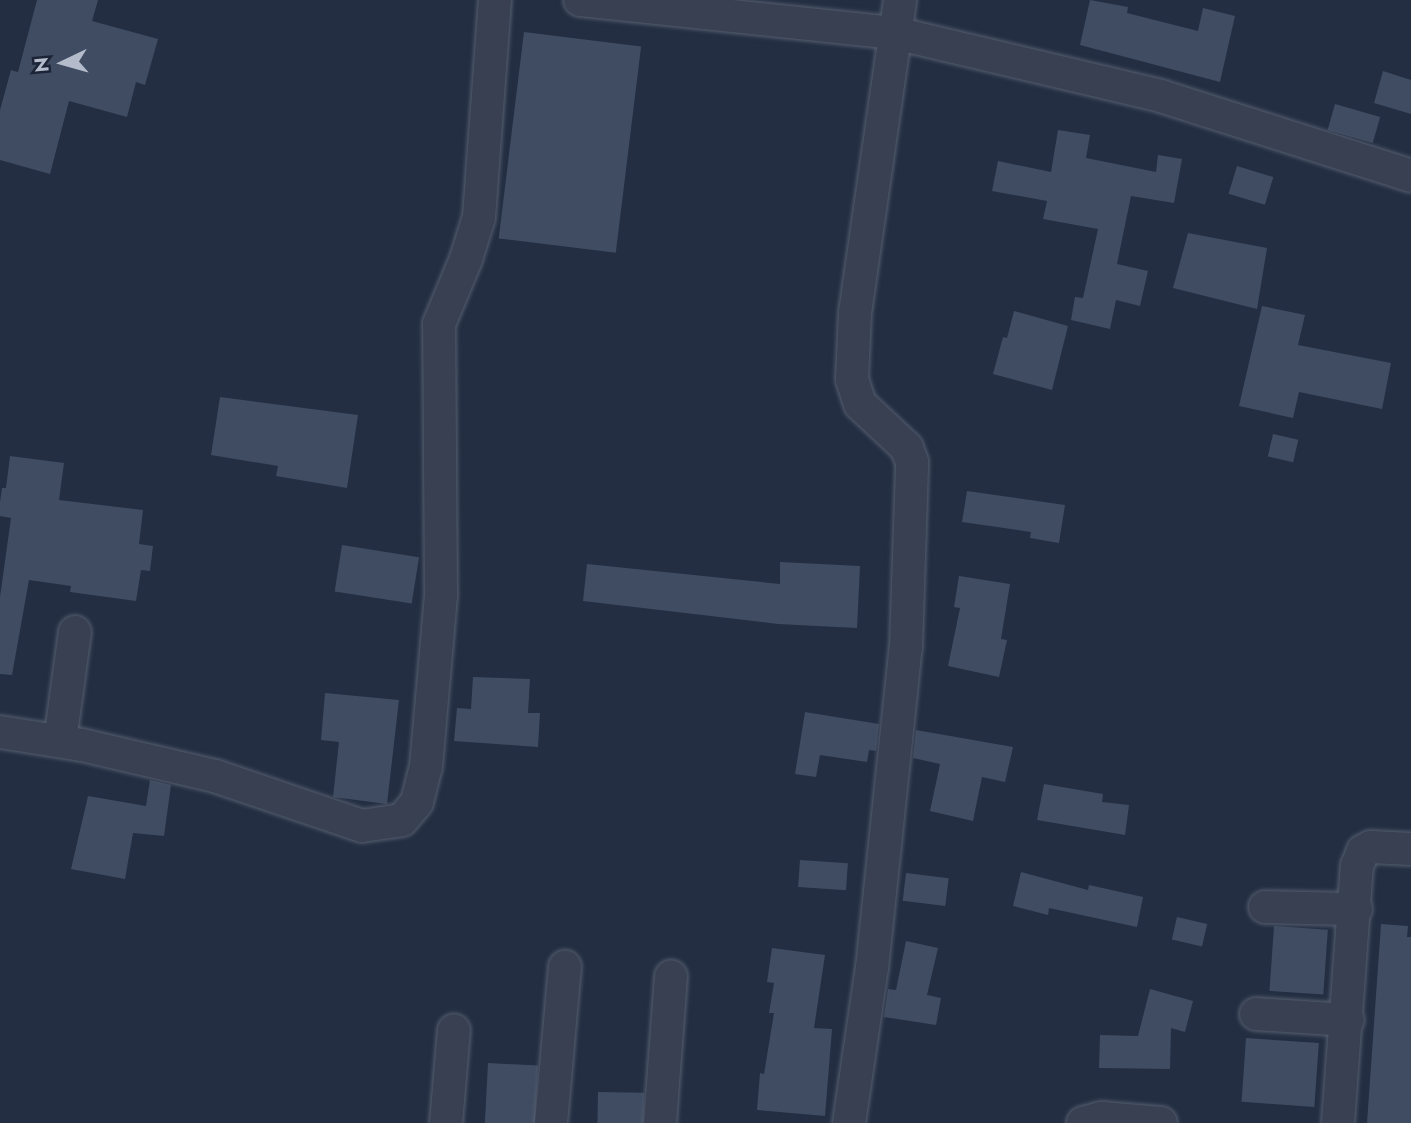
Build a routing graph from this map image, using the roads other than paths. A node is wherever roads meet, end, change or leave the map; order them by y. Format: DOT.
graph roads {
  1 [pos="495,0"];
  2 [pos="580,0"];
  3 [pos="900,0"];
  4 [pos="895,33"];
  5 [pos="1411,176"];
  6 [pos="75,632"];
  7 [pos="0,732"];
  8 [pos="60,741"];
  9 [pos="1411,849"];
  10 [pos="1265,907"];
  11 [pos="1356,909"];
  12 [pos="565,967"];
  13 [pos="671,976"];
  14 [pos="1256,1014"];
  15 [pos="1348,1020"];
  16 [pos="454,1030"];
  17 [pos="446,1123"];
  18 [pos="551,1123"];
  19 [pos="660,1123"];
  20 [pos="849,1123"];
  21 [pos="1083,1123"];
  22 [pos="1161,1123"];
  23 [pos="1338,1123"];
  1 -- 8 [label="street"];
  2 -- 4 [label="street"];
  3 -- 4 [label="street"];
  4 -- 5 [label="street"];
  4 -- 20 [label="street"];
  6 -- 8 [label="street"];
  7 -- 8 [label="street"];
  9 -- 11 [label="street"];
  10 -- 11 [label="street"];
  11 -- 15 [label="street"];
  12 -- 18 [label="street"];
  13 -- 19 [label="street"];
  14 -- 15 [label="street"];
  15 -- 23 [label="street"];
  16 -- 17 [label="street"];
  21 -- 22 [label="street"];
}
